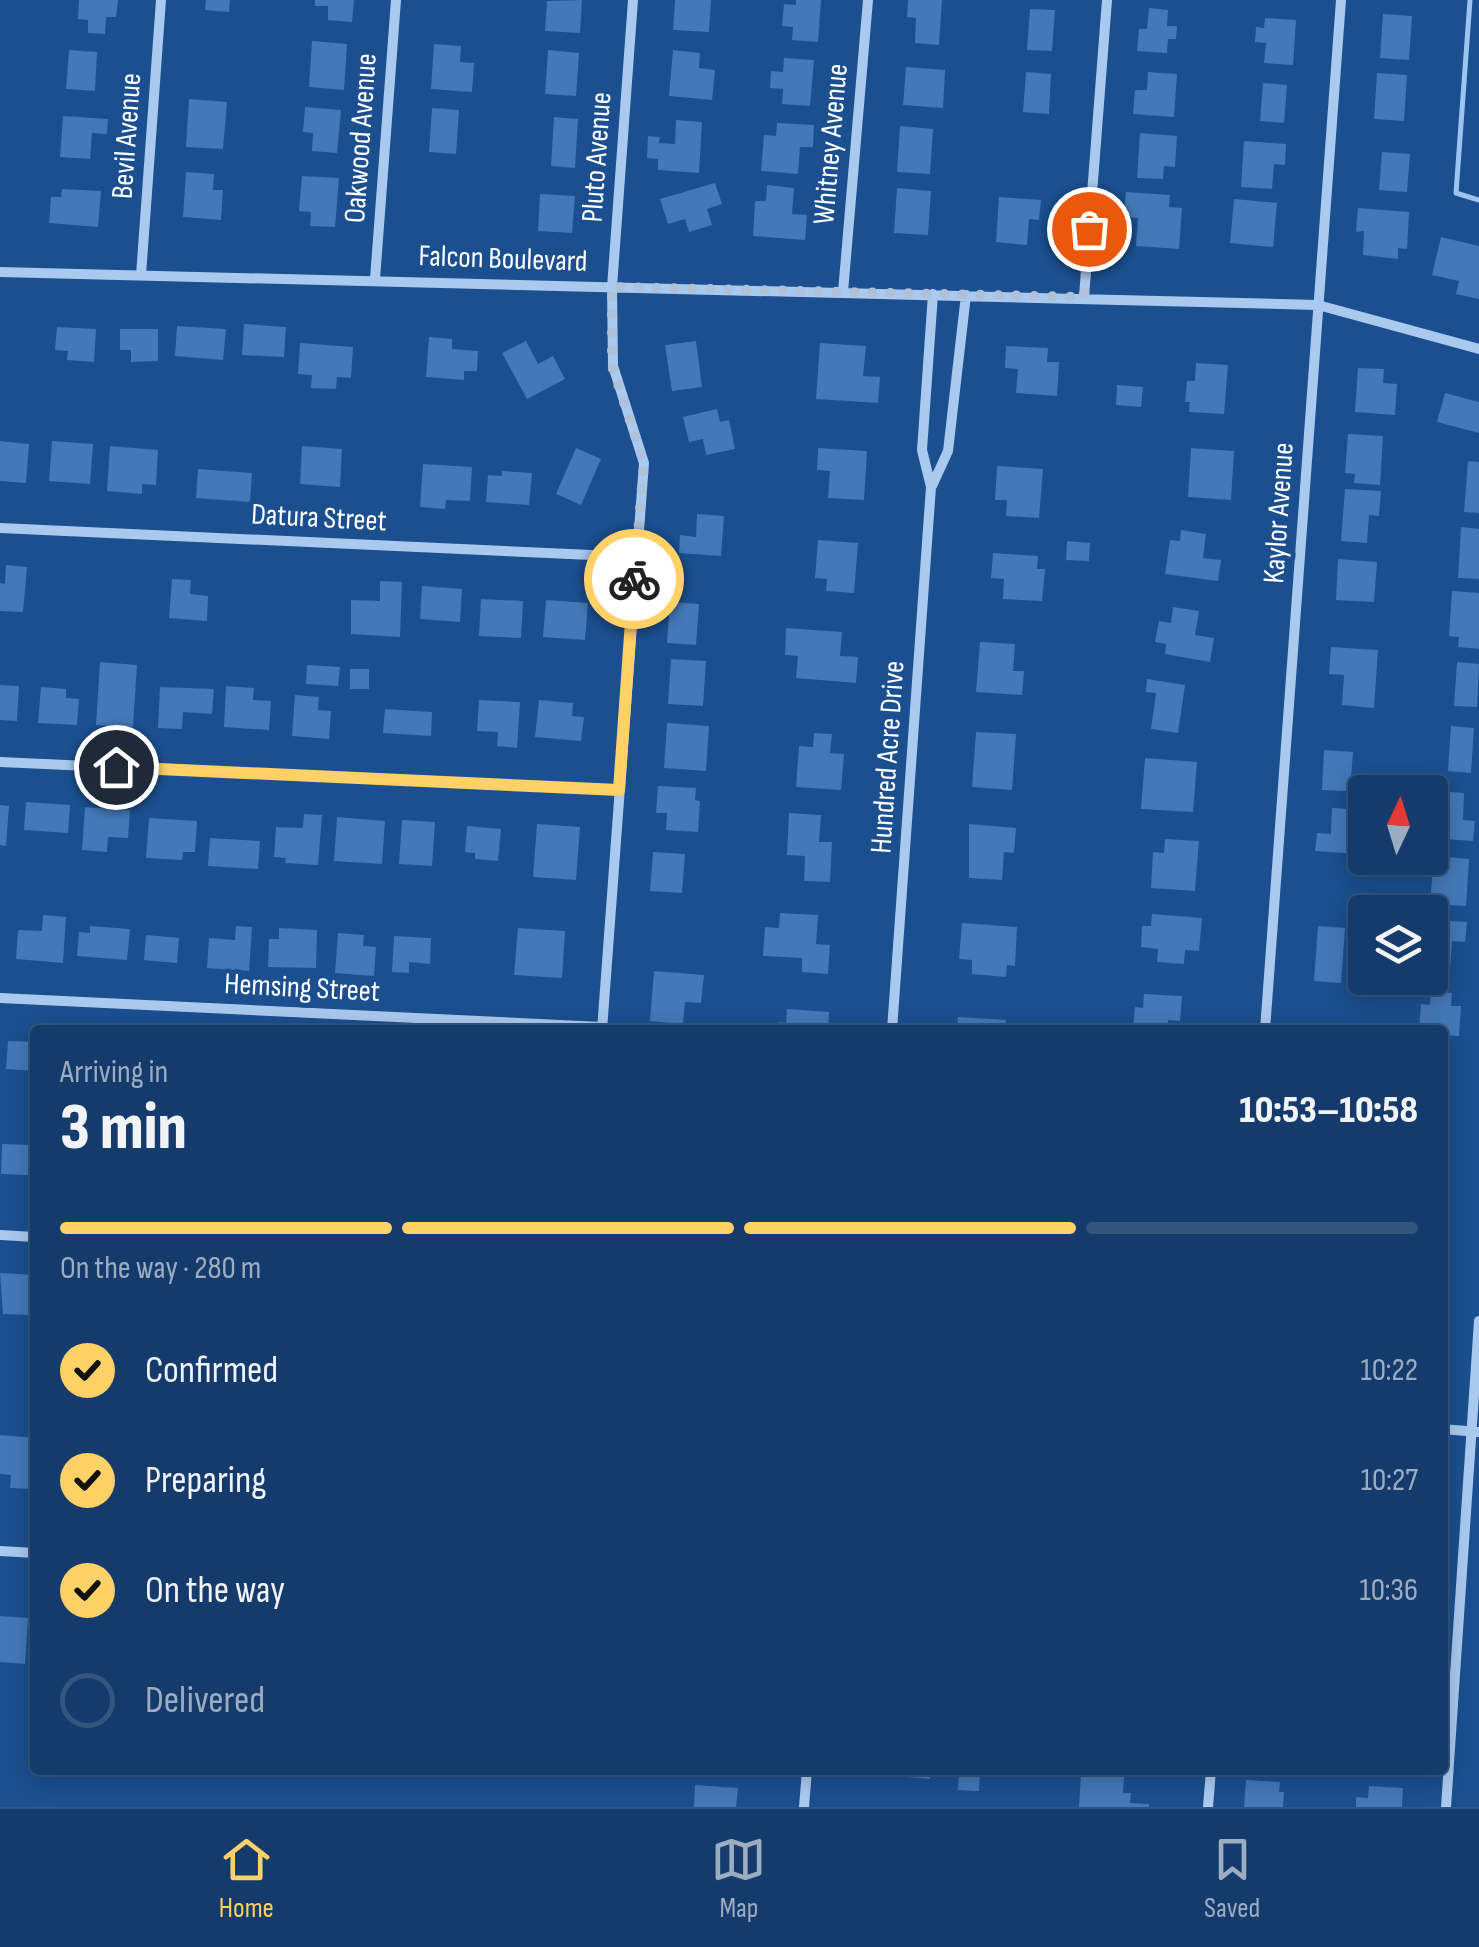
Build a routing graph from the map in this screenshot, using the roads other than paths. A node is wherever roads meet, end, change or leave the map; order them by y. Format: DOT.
graph roads {
  1 [pos="161,0"];
  2 [pos="396,0"];
  3 [pos="633,0"];
  4 [pos="868,0"];
  5 [pos="1107,0"];
  6 [pos="1341,0"];
  7 [pos="0,272"];
  8 [pos="142,275"];
  9 [pos="375,280"];
  10 [pos="612,287"];
  11 [pos="843,292"];
  12 [pos="933,294"];
  13 [pos="966,295"];
  14 [pos="1084,297"];
  15 [pos="1318,305"];
  16 [pos="1479,349"];
  17 [pos="931,487"];
  18 [pos="0,528"];
  19 [pos="636,557"];
  20 [pos="0,762"];
  21 [pos="619,790"];
  22 [pos="0,998"];
  23 [pos="542,1025"];
  24 [pos="602,1025"];
  25 [pos="892,1025"];
  26 [pos="1265,1025"];
  27 [pos="0,1235"];
  28 [pos="30,1236"];
  29 [pos="1479,1321"];
  30 [pos="1448,1430"];
  31 [pos="1475,1432"];
  32 [pos="0,1551"];
  33 [pos="30,1553"];
  34 [pos="807,1775"];
  35 [pos="1211,1775"];
  36 [pos="804,1807"];
  37 [pos="1208,1807"];
  38 [pos="1446,1807"];
  1 -- 8 [label="street, Bevil Avenue"];
  2 -- 9 [label="street, Oakwood Avenue"];
  3 -- 10 [label="street, Pluto Avenue"];
  4 -- 11 [label="street, Whitney Avenue"];
  5 -- 14 [label="street"];
  6 -- 15 [label="street, Kaylor Avenue"];
  7 -- 8 [label="street, Falcon Boulevard"];
  8 -- 9 [label="street, Falcon Boulevard"];
  9 -- 10 [label="street, Falcon Boulevard"];
  10 -- 11 [label="street, Falcon Boulevard"];
  10 -- 19 [label="street, Pluto Avenue"];
  11 -- 12 [label="street, Falcon Boulevard"];
  12 -- 13 [label="street, Falcon Boulevard"];
  12 -- 17 [label="street, Hundred Acre Drive"];
  13 -- 14 [label="street, Falcon Boulevard"];
  13 -- 17 [label="street, Hundred Acre Drive"];
  14 -- 15 [label="street, Falcon Boulevard"];
  15 -- 16 [label="street, Falcon Boulevard"];
  15 -- 26 [label="street, Kaylor Avenue"];
  17 -- 25 [label="street, Hundred Acre Drive"];
  18 -- 19 [label="street, Datura Street"];
  19 -- 21 [label="street, Pluto Avenue"];
  20 -- 21 [label="street"];
  21 -- 24 [label="street, Pluto Avenue"];
  22 -- 23 [label="street, Hemsing Street"];
  27 -- 28 [label="street"];
  29 -- 31 [label="street"];
  30 -- 31 [label="street"];
  31 -- 38 [label="street"];
  32 -- 33 [label="street"];
  34 -- 36 [label="street"];
  35 -- 37 [label="street"];
}
